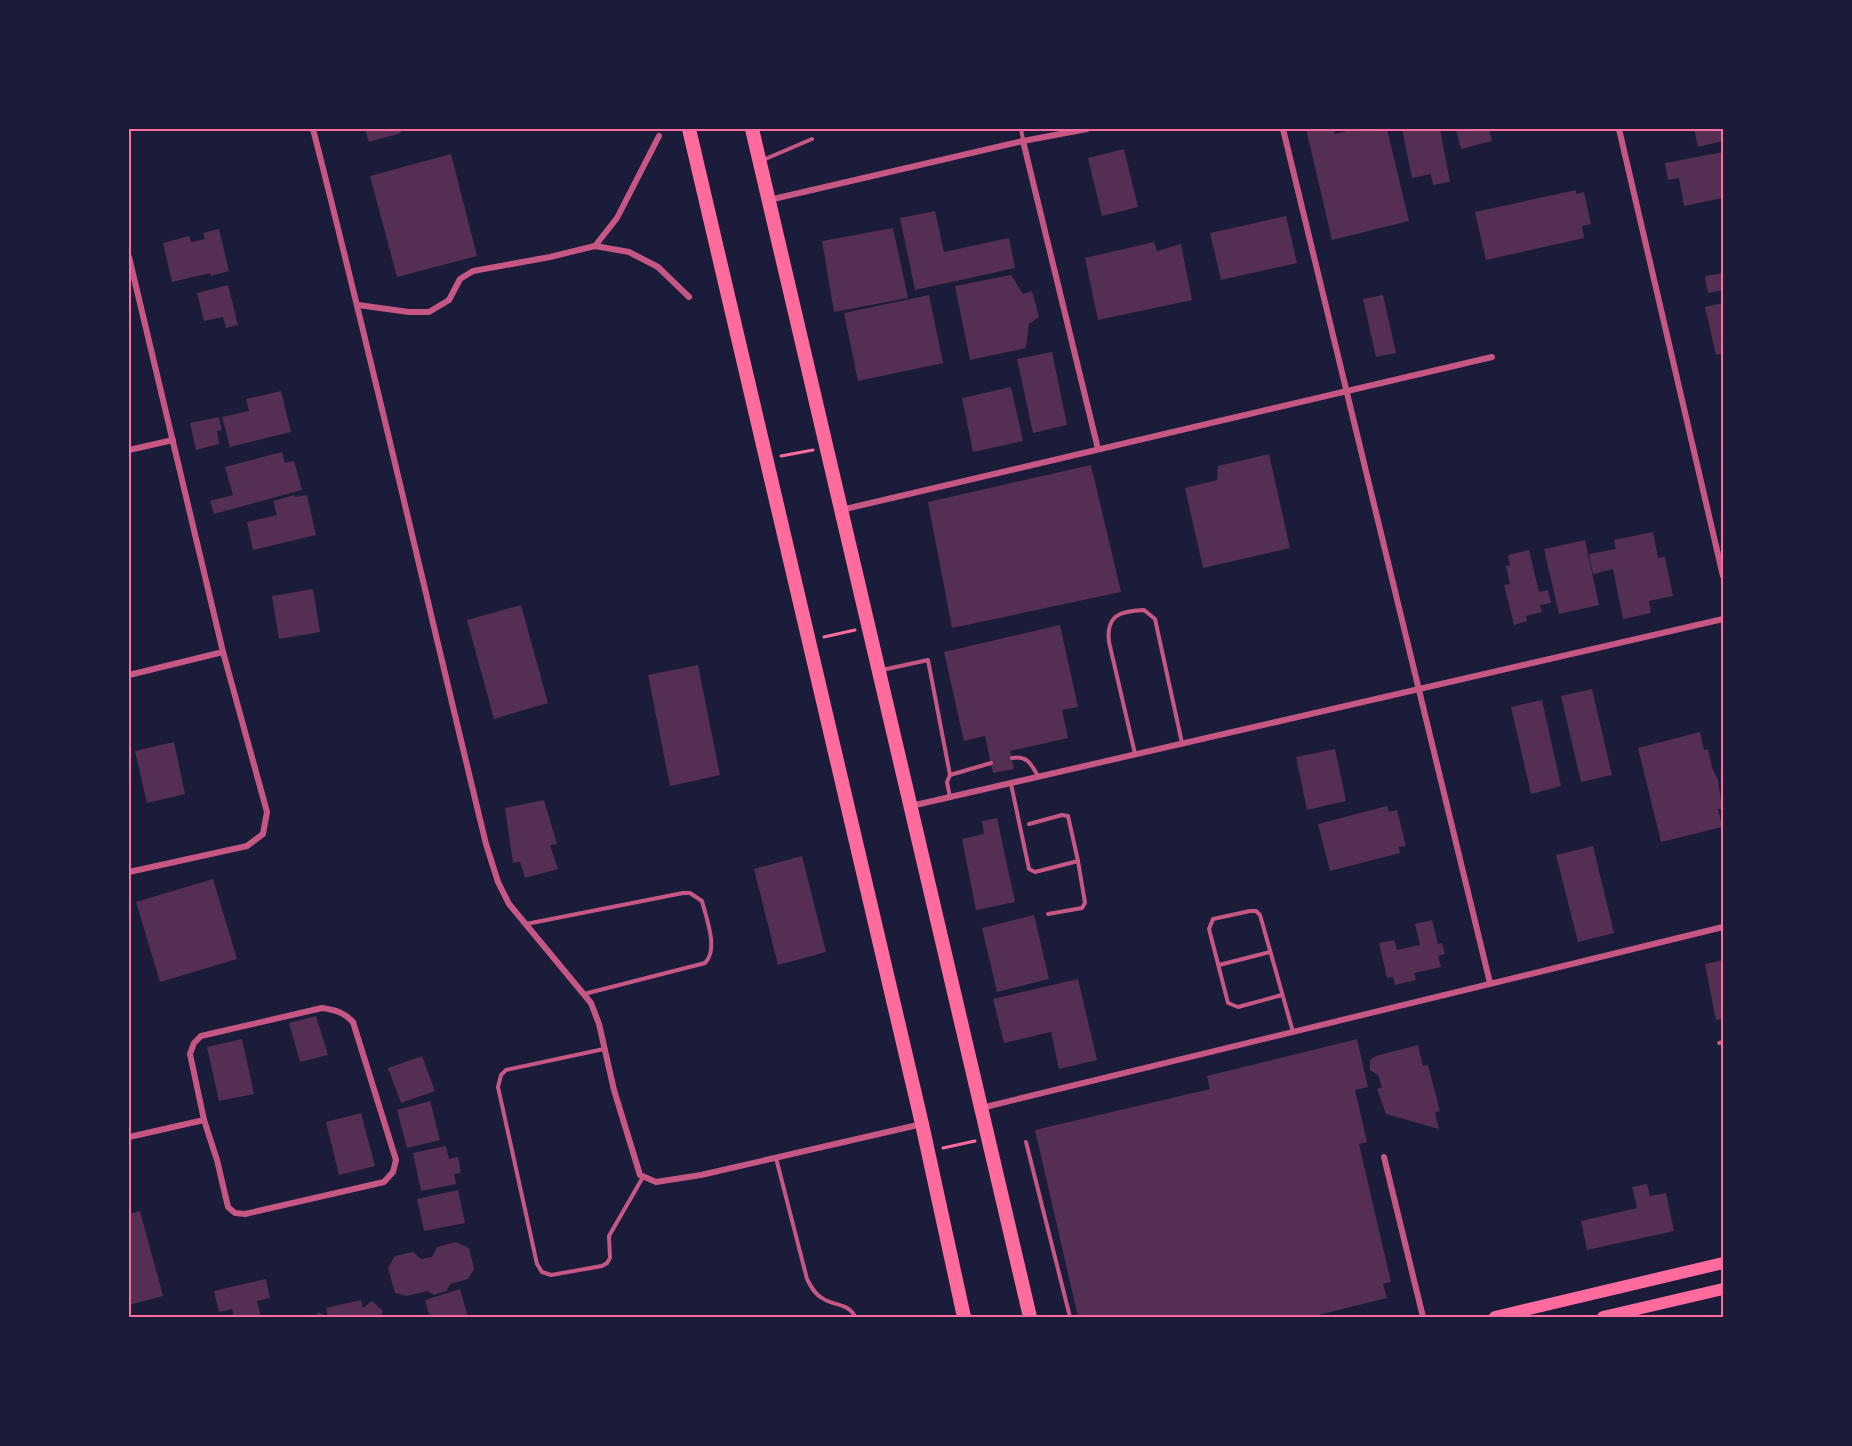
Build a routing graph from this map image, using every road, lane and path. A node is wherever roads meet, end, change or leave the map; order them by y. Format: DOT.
graph roads {
  1 [pos="313,129"];
  2 [pos="689,129"];
  3 [pos="752,129"];
  4 [pos="1021,129"];
  5 [pos="1087,129"];
  6 [pos="1283,129"];
  7 [pos="1619,129"];
  8 [pos="659,136"];
  9 [pos="812,139"];
  10 [pos="1023,141"];
  11 [pos="760,161"];
  12 [pos="769,200"];
  13 [pos="595,246"];
  14 [pos="129,256"];
  15 [pos="689,297"];
  16 [pos="358,305"];
  17 [pos="1492,357"];
  18 [pos="1346,391"];
  19 [pos="173,440"];
  20 [pos="827,448"];
  21 [pos="1098,449"];
  22 [pos="129,450"];
  23 [pos="766,459"];
  24 [pos="841,510"];
  25 [pos="1723,576"];
  26 [pos="1723,619"];
  27 [pos="869,627"];
  28 [pos="809,640"];
  29 [pos="223,652"];
  30 [pos="879,671"];
  31 [pos="129,675"];
  32 [pos="1419,688"];
  33 [pos="1182,743"];
  34 [pos="1135,754"];
  35 [pos="1012,758"];
  36 [pos="991,763"];
  37 [pos="950,775"];
  38 [pos="1039,777"];
  39 [pos="1011,784"];
  40 [pos="950,797"];
  41 [pos="910,807"];
  42 [pos="1029,824"];
  43 [pos="1078,861"];
  44 [pos="129,872"];
  45 [pos="1048,914"];
  46 [pos="525,924"];
  47 [pos="1723,927"];
  48 [pos="1270,952"];
  49 [pos="1219,965"];
  50 [pos="1490,983"];
  51 [pos="585,994"];
  52 [pos="1282,995"];
  53 [pos="1293,1032"];
  54 [pos="605,1049"];
  55 [pos="981,1108"];
  56 [pos="204,1120"];
  57 [pos="922,1124"];
  58 [pos="129,1137"];
  59 [pos="988,1138"];
  60 [pos="1026,1142"];
  61 [pos="928,1152"];
  62 [pos="1384,1157"];
  63 [pos="776,1158"];
  64 [pos="642,1177"];
  65 [pos="1723,1263"];
  66 [pos="1723,1289"];
  67 [pos="855,1317"];
  68 [pos="964,1317"];
  69 [pos="1030,1317"];
  70 [pos="1070,1317"];
  71 [pos="1423,1317"];
  72 [pos="1495,1317"];
  73 [pos="1603,1317"];
  1 -- 16 [label="street"];
  2 -- 23 [label="main road"];
  3 -- 11 [label="main road"];
  4 -- 10 [label="lane"];
  5 -- 10 [label="street"];
  6 -- 18 [label="street"];
  7 -- 25 [label="street"];
  8 -- 13 [label="street"];
  9 -- 11 [label="lane"];
  10 -- 12 [label="street"];
  10 -- 21 [label="street"];
  11 -- 12 [label="main road"];
  12 -- 20 [label="main road"];
  13 -- 15 [label="street"];
  13 -- 16 [label="street"];
  14 -- 19 [label="street"];
  16 -- 46 [label="street"];
  17 -- 18 [label="street"];
  18 -- 21 [label="street"];
  18 -- 32 [label="street"];
  19 -- 22 [label="street"];
  19 -- 29 [label="street"];
  20 -- 23 [label="path"];
  20 -- 24 [label="main road"];
  21 -- 24 [label="street"];
  23 -- 28 [label="main road"];
  24 -- 27 [label="main road"];
  26 -- 32 [label="street"];
  27 -- 28 [label="path"];
  27 -- 30 [label="main road"];
  28 -- 57 [label="main road"];
  29 -- 31 [label="street"];
  29 -- 44 [label="street"];
  30 -- 37 [label="lane"];
  30 -- 41 [label="main road"];
  32 -- 33 [label="street"];
  32 -- 50 [label="street"];
  33 -- 34 [label="street"];
  33 -- 34 [label="lane"];
  34 -- 38 [label="street"];
  35 -- 38 [label="lane"];
  36 -- 37 [label="lane"];
  37 -- 40 [label="lane"];
  38 -- 39 [label="street"];
  39 -- 40 [label="street"];
  39 -- 43 [label="lane"];
  40 -- 41 [label="street"];
  41 -- 55 [label="main road"];
  42 -- 43 [label="lane"];
  43 -- 45 [label="lane"];
  46 -- 51 [label="street"];
  46 -- 51 [label="lane"];
  47 -- 50 [label="street"];
  48 -- 49 [label="lane"];
  48 -- 49 [label="lane"];
  48 -- 52 [label="lane"];
  49 -- 52 [label="lane"];
  50 -- 53 [label="street"];
  51 -- 54 [label="street"];
  52 -- 53 [label="lane"];
  53 -- 55 [label="street"];
  54 -- 64 [label="street"];
  54 -- 64 [label="lane"];
  55 -- 59 [label="main road"];
  56 -- 56 [label="street"];
  56 -- 58 [label="street"];
  57 -- 61 [label="main road"];
  57 -- 63 [label="street"];
  59 -- 61 [label="path"];
  59 -- 69 [label="main road"];
  60 -- 70 [label="lane"];
  61 -- 68 [label="main road"];
  62 -- 71 [label="street"];
  63 -- 64 [label="street"];
  63 -- 67 [label="lane"];
  65 -- 72 [label="main road"];
  66 -- 73 [label="main road"];
}
